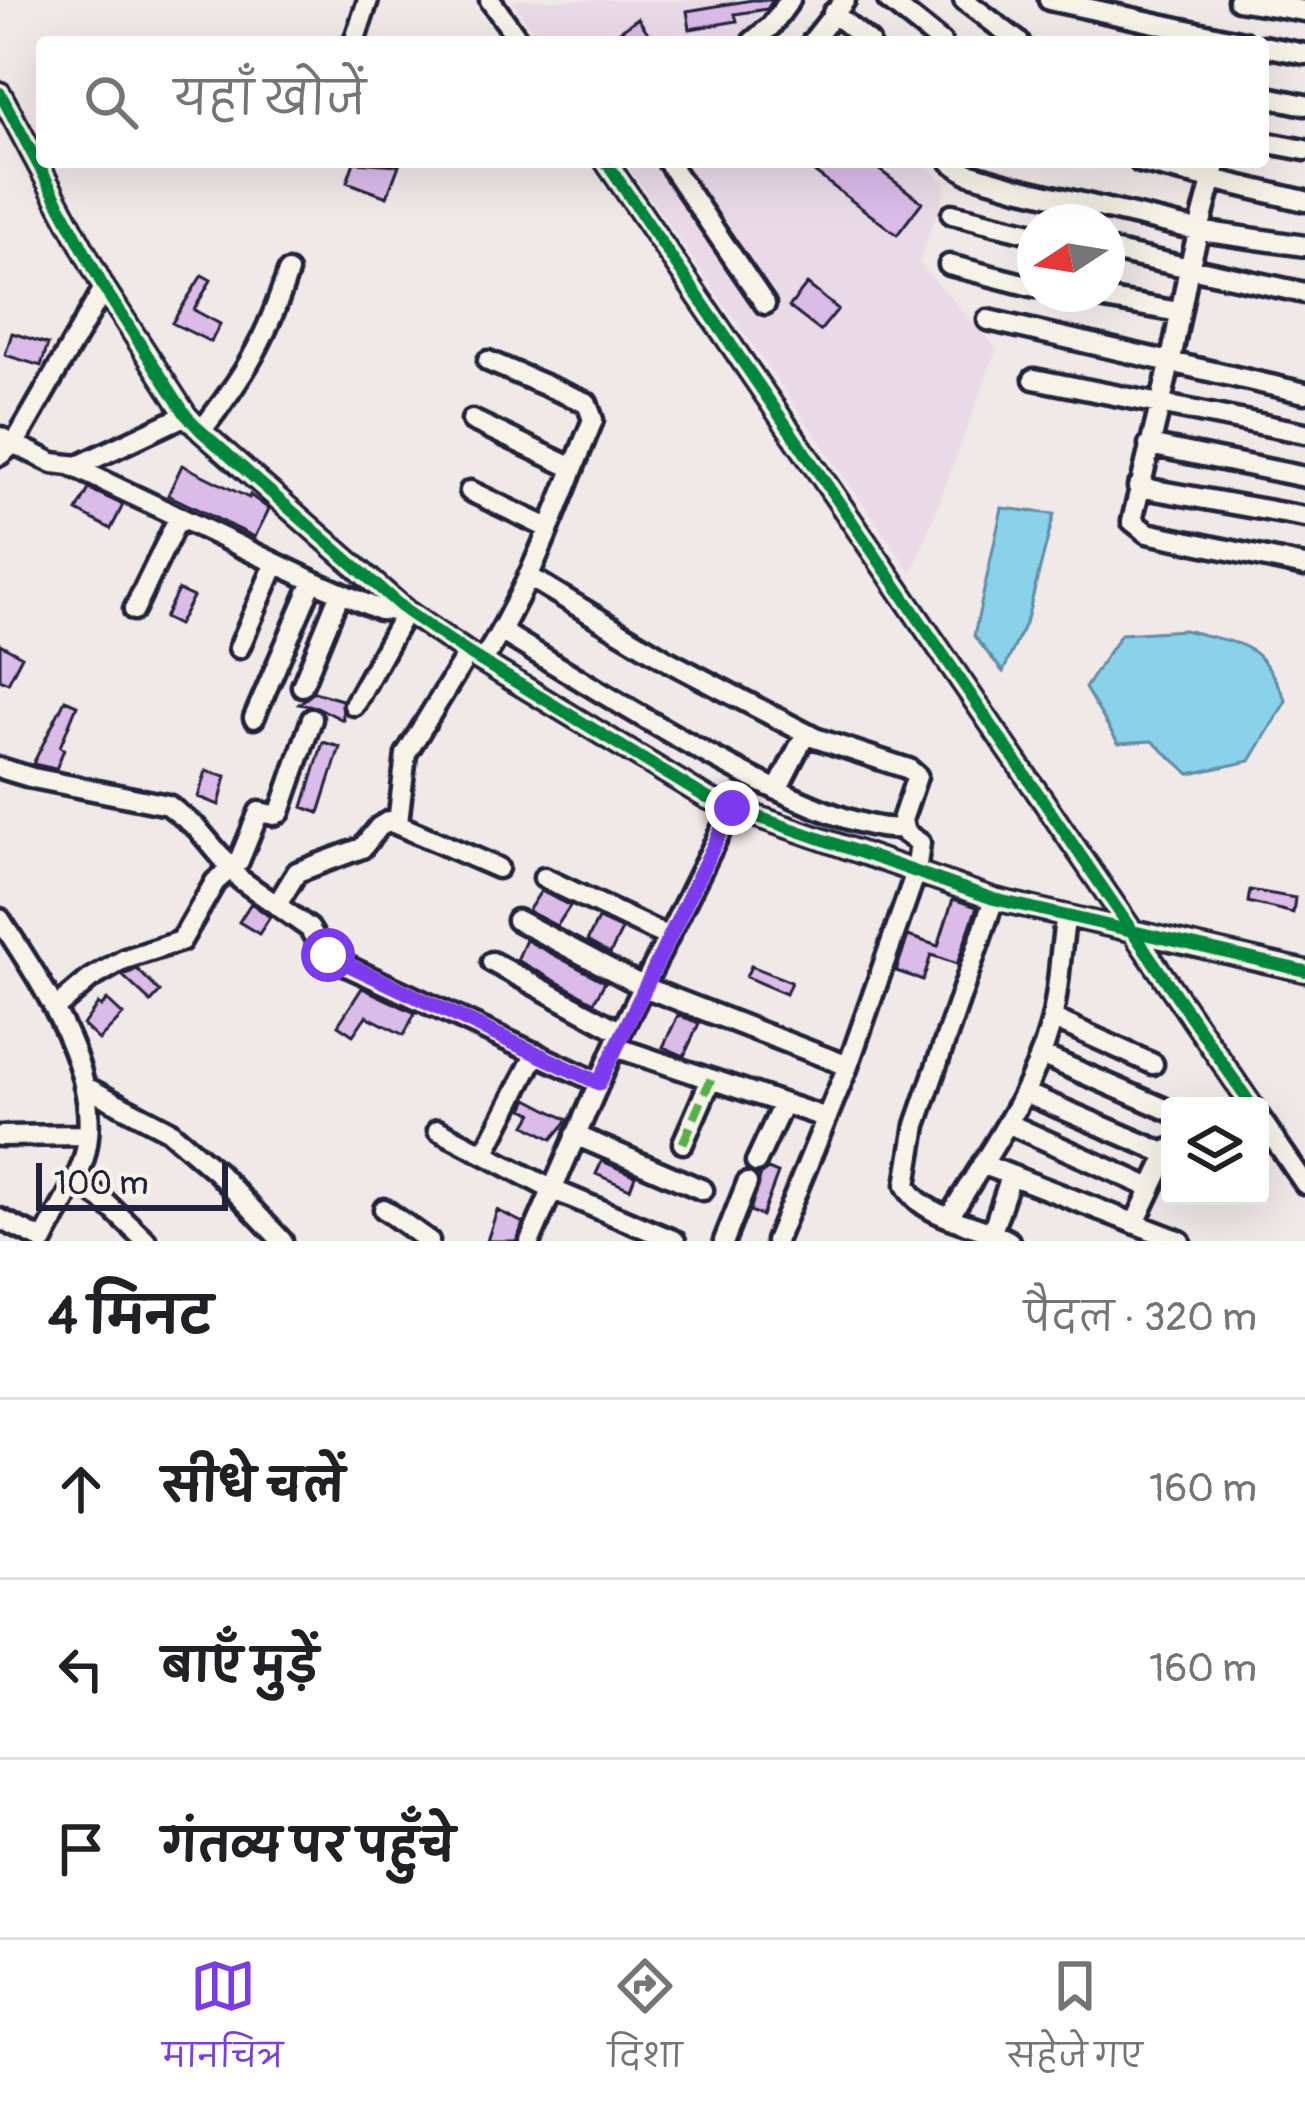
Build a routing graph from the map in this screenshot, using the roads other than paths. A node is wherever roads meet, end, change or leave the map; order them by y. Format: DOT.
graph roads {
  1 [pos="368,0"];
  2 [pos="490,0"];
  3 [pos="790,0"];
  4 [pos="888,0"];
  5 [pos="964,0"];
  6 [pos="1050,0"];
  7 [pos="1245,1"];
  8 [pos="839,6"];
  9 [pos="1305,10"];
  10 [pos="356,36"];
  11 [pos="516,36"];
  12 [pos="759,36"];
  13 [pos="816,36"];
  14 [pos="864,36"];
  15 [pos="933,36"];
  16 [pos="1011,36"];
  17 [pos="1214,36"];
  18 [pos="1242,36"];
  19 [pos="1269,47"];
  20 [pos="1305,54"];
  21 [pos="0,93"];
  22 [pos="1269,97"];
  23 [pos="1305,106"];
  24 [pos="1269,143"];
  25 [pos="1305,150"];
  26 [pos="36,160"];
  27 [pos="40,168"];
  28 [pos="610,168"];
  29 [pos="672,168"];
  30 [pos="960,168"];
  31 [pos="1185,168"];
  32 [pos="1215,172"];
  33 [pos="1305,201"];
  34 [pos="952,214"];
  35 [pos="1017,230"];
  36 [pos="1201,231"];
  37 [pos="1305,246"];
  38 [pos="1125,254"];
  39 [pos="949,265"];
  40 [pos="1189,268"];
  41 [pos="288,272"];
  42 [pos="1017,282"];
  43 [pos="104,288"];
  44 [pos="1305,293"];
  45 [pos="1125,303"];
  46 [pos="765,304"];
  47 [pos="1179,312"];
  48 [pos="988,320"];
  49 [pos="1172,360"];
  50 [pos="488,361"];
  51 [pos="1034,379"];
  52 [pos="1305,394"];
  53 [pos="1159,405"];
  54 [pos="186,415"];
  55 [pos="472,420"];
  56 [pos="201,431"];
  57 [pos="1305,433"];
  58 [pos="5,445"];
  59 [pos="1149,445"];
  60 [pos="72,466"];
  61 [pos="573,468"];
  62 [pos="1305,477"];
  63 [pos="1138,487"];
  64 [pos="470,491"];
  65 [pos="179,517"];
  66 [pos="1305,517"];
  67 [pos="548,528"];
  68 [pos="275,564"];
  69 [pos="1305,566"];
  70 [pos="528,576"];
  71 [pos="313,581"];
  72 [pos="340,592"];
  73 [pos="134,610"];
  74 [pos="406,611"];
  75 [pos="502,632"];
  76 [pos="238,648"];
  77 [pos="475,658"];
  78 [pos="302,686"];
  79 [pos="354,705"];
  80 [pos="254,718"];
  81 [pos="312,719"];
  82 [pos="806,733"];
  83 [pos="0,767"];
  84 [pos="777,790"];
  85 [pos="732,808"];
  86 [pos="398,823"];
  87 [pos="902,827"];
  88 [pos="232,868"];
  89 [pos="498,868"];
  90 [pos="916,872"];
  91 [pos="544,878"];
  92 [pos="994,898"];
  93 [pos="278,903"];
  94 [pos="1066,916"];
  95 [pos="0,919"];
  96 [pos="517,920"];
  97 [pos="1133,933"];
  98 [pos="668,937"];
  99 [pos="492,962"];
  100 [pos="1305,971"];
  101 [pos="644,987"];
  102 [pos="56,1008"];
  103 [pos="1052,1018"];
  104 [pos="618,1040"];
  105 [pos="536,1054"];
  106 [pos="1041,1055"];
  107 [pos="1153,1064"];
  108 [pos="848,1066"];
  109 [pos="711,1079"];
  110 [pos="599,1083"];
  111 [pos="84,1086"];
  112 [pos="1024,1093"];
  113 [pos="1246,1097"];
  114 [pos="783,1104"];
  115 [pos="1161,1107"];
  116 [pos="827,1118"];
  117 [pos="1007,1124"];
  118 [pos="439,1130"];
  119 [pos="1269,1131"];
  120 [pos="88,1135"];
  121 [pos="575,1135"];
  122 [pos="0,1136"];
  123 [pos="683,1143"];
  124 [pos="1161,1149"];
  125 [pos="484,1154"];
  126 [pos="756,1162"];
  127 [pos="982,1165"];
  128 [pos="1161,1168"];
  129 [pos="1011,1175"];
  130 [pos="74,1180"];
  131 [pos="747,1183"];
  132 [pos="1305,1184"];
  133 [pos="1151,1188"];
  134 [pos="551,1189"];
  135 [pos="703,1190"];
  136 [pos="384,1210"];
  137 [pos="950,1216"];
  138 [pos="0,1219"];
  139 [pos="1135,1223"];
  140 [pos="997,1238"];
  141 [pos="1173,1240"];
  142 [pos="43,1241"];
  143 [pos="146,1241"];
  144 [pos="282,1241"];
  145 [pos="429,1241"];
  146 [pos="530,1241"];
  147 [pos="675,1241"];
  148 [pos="724,1241"];
  149 [pos="776,1241"];
  1 -- 10 [label="street"];
  2 -- 11 [label="street"];
  3 -- 12 [label="street"];
  4 -- 15 [label="street"];
  5 -- 16 [label="street"];
  6 -- 17 [label="street"];
  7 -- 9 [label="street"];
  7 -- 18 [label="street"];
  8 -- 13 [label="street"];
  8 -- 14 [label="street"];
  19 -- 20 [label="street"];
  21 -- 26 [label="street"];
  22 -- 23 [label="street"];
  24 -- 25 [label="street"];
  27 -- 43 [label="street"];
  28 -- 97 [label="street"];
  29 -- 46 [label="street"];
  30 -- 36 [label="street"];
  31 -- 32 [label="street"];
  32 -- 33 [label="street"];
  32 -- 36 [label="street"];
  34 -- 35 [label="street"];
  36 -- 37 [label="street"];
  36 -- 40 [label="street"];
  38 -- 40 [label="street"];
  39 -- 42 [label="street"];
  40 -- 44 [label="street"];
  40 -- 47 [label="street"];
  41 -- 56 [label="street"];
  43 -- 54 [label="street"];
  43 -- 58 [label="street"];
  45 -- 47 [label="street"];
  47 -- 49 [label="street"];
  48 -- 49 [label="street"];
  49 -- 52 [label="street"];
  49 -- 53 [label="street"];
  50 -- 61 [label="street"];
  51 -- 53 [label="street"];
  53 -- 57 [label="street"];
  53 -- 59 [label="street"];
  54 -- 56 [label="street"];
  54 -- 60 [label="street"];
  55 -- 61 [label="street"];
  56 -- 74 [label="street"];
  58 -- 60 [label="street"];
  59 -- 62 [label="street"];
  59 -- 63 [label="street"];
  60 -- 65 [label="street"];
  61 -- 67 [label="street"];
  63 -- 66 [label="street"];
  63 -- 69 [label="street"];
  64 -- 67 [label="street"];
  65 -- 68 [label="street"];
  65 -- 73 [label="street"];
  67 -- 70 [label="street"];
  68 -- 71 [label="street"];
  68 -- 76 [label="street"];
  70 -- 75 [label="street"];
  70 -- 82 [label="street"];
  71 -- 72 [label="street"];
  71 -- 80 [label="street"];
  72 -- 74 [label="street"];
  72 -- 78 [label="street"];
  74 -- 77 [label="street"];
  74 -- 79 [label="street"];
  75 -- 77 [label="street"];
  75 -- 84 [label="street"];
  77 -- 85 [label="street"];
  77 -- 86 [label="street"];
  81 -- 88 [label="street"];
  82 -- 84 [label="street"];
  82 -- 87 [label="street"];
  83 -- 88 [label="street"];
  84 -- 87 [label="street"];
  85 -- 90 [label="street"];
  85 -- 98 [label="street"];
  86 -- 89 [label="street"];
  86 -- 93 [label="street"];
  87 -- 90 [label="street"];
  88 -- 93 [label="street"];
  88 -- 102 [label="street"];
  90 -- 92 [label="street"];
  90 -- 108 [label="street"];
  91 -- 98 [label="street"];
  92 -- 94 [label="street"];
  92 -- 137 [label="street"];
  93 -- 105 [label="street"];
  94 -- 97 [label="street"];
  94 -- 103 [label="street"];
  95 -- 102 [label="street"];
  96 -- 101 [label="street"];
  97 -- 100 [label="street"];
  97 -- 113 [label="street"];
  98 -- 101 [label="street"];
  99 -- 104 [label="street"];
  101 -- 104 [label="street"];
  101 -- 108 [label="street"];
  102 -- 111 [label="street"];
  103 -- 106 [label="street"];
  103 -- 107 [label="street"];
  104 -- 109 [label="street"];
  104 -- 110 [label="street"];
  105 -- 110 [label="street"];
  105 -- 125 [label="street"];
  106 -- 112 [label="street"];
  106 -- 115 [label="street"];
  108 -- 116 [label="street"];
  109 -- 114 [label="street"];
  109 -- 123 [label="street"];
  110 -- 121 [label="street"];
  111 -- 120 [label="street"];
  111 -- 144 [label="street"];
  112 -- 117 [label="street"];
  112 -- 124 [label="street"];
  114 -- 116 [label="street"];
  114 -- 126 [label="street"];
  116 -- 149 [label="street"];
  117 -- 127 [label="street"];
  117 -- 133 [label="street"];
  118 -- 125 [label="street"];
  119 -- 132 [label="street"];
  120 -- 122 [label="street"];
  120 -- 130 [label="street"];
  121 -- 134 [label="street"];
  121 -- 135 [label="street"];
  125 -- 134 [label="street"];
  127 -- 129 [label="street"];
  127 -- 137 [label="street"];
  128 -- 133 [label="street"];
  129 -- 139 [label="street"];
  129 -- 140 [label="street"];
  130 -- 142 [label="street"];
  130 -- 143 [label="street"];
  131 -- 148 [label="street"];
  133 -- 139 [label="street"];
  134 -- 146 [label="street"];
  134 -- 147 [label="street"];
  136 -- 145 [label="street"];
  137 -- 140 [label="street"];
  138 -- 142 [label="street"];
  139 -- 141 [label="street"];
}
